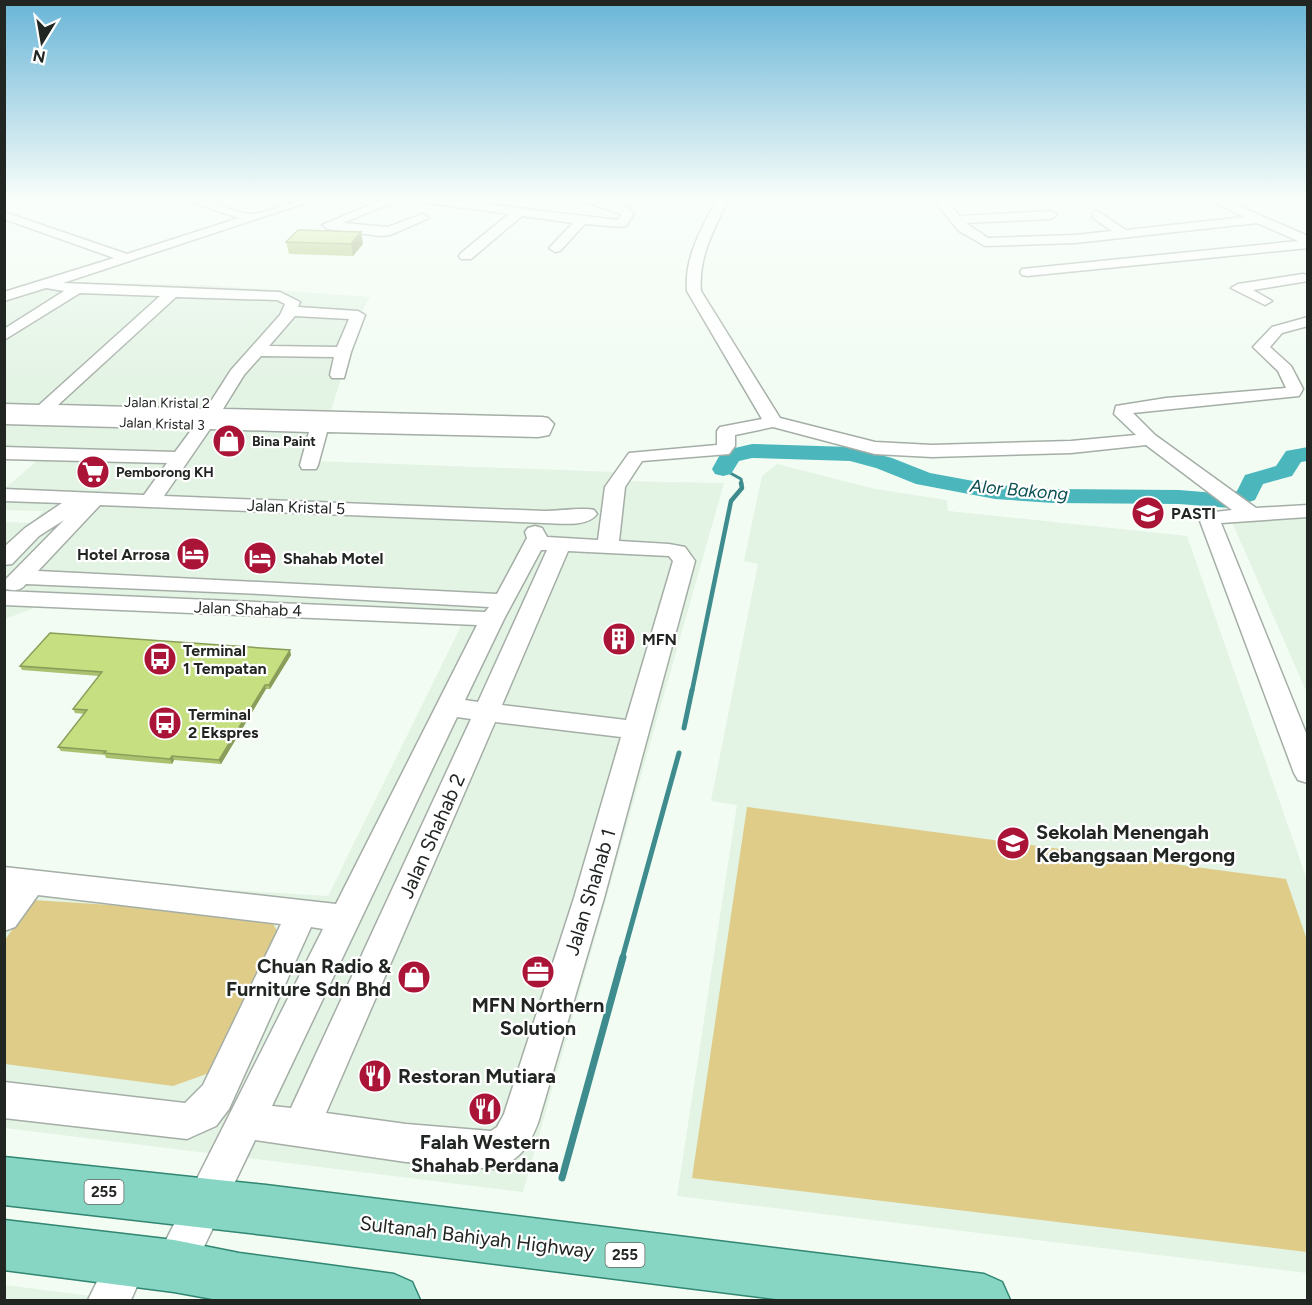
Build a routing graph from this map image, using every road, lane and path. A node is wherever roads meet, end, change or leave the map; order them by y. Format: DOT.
graph roads {
  1 [pos="118,261"];
  2 [pos="697,261"];
  3 [pos="1138,261"];
  4 [pos="1269,261"];
  5 [pos="1028,272"];
  6 [pos="1305,279"];
  7 [pos="46,284"];
  8 [pos="77,289"];
  9 [pos="173,292"];
  10 [pos="4,297"];
  11 [pos="1265,301"];
  12 [pos="291,311"];
  13 [pos="1308,321"];
  14 [pos="4,336"];
  15 [pos="257,351"];
  16 [pos="343,352"];
  17 [pos="338,375"];
  18 [pos="4,399"];
  19 [pos="48,405"];
  20 [pos="4,409"];
  21 [pos="211,414"];
  22 [pos="324,417"];
  23 [pos="4,419"];
  24 [pos="774,422"];
  25 [pos="1149,439"];
  26 [pos="4,453"];
  27 [pos="182,458"];
  28 [pos="309,465"];
  29 [pos="4,495"];
  30 [pos="88,499"];
  31 [pos="150,501"];
  32 [pos="1240,505"];
  33 [pos="1308,511"];
  34 [pos="587,514"];
  35 [pos="4,532"];
  36 [pos="32,532"];
  37 [pos="543,534"];
  38 [pos="608,546"];
  39 [pos="4,559"];
  40 [pos="21,577"];
  41 [pos="4,596"];
  42 [pos="494,607"];
  43 [pos="448,707"];
  44 [pos="487,712"];
  45 [pos="637,730"];
  46 [pos="1308,773"];
  47 [pos="18,880"];
  48 [pos="302,913"];
  49 [pos="4,918"];
  50 [pos="344,918"];
  51 [pos="4,1100"];
  52 [pos="244,1120"];
  53 [pos="301,1127"];
  54 [pos="4,1181"];
  55 [pos="203,1203"];
  56 [pos="4,1245"];
  57 [pos="137,1276"];
  58 [pos="388,1300"];
  59 [pos="984,1300"];
  1 -- 7 [label="street"];
  2 -- 24 [label="street"];
  3 -- 5 [label="street"];
  4 -- 6 [label="street"];
  6 -- 11 [label="street"];
  7 -- 8 [label="street"];
  7 -- 10 [label="street"];
  8 -- 9 [label="street"];
  8 -- 14 [label="street"];
  9 -- 12 [label="street"];
  9 -- 19 [label="street"];
  12 -- 15 [label="street"];
  12 -- 16 [label="street"];
  13 -- 25 [label="street"];
  15 -- 16 [label="street"];
  15 -- 21 [label="street"];
  16 -- 17 [label="street"];
  18 -- 19 [label="street"];
  19 -- 20 [label="street"];
  19 -- 21 [label="street"];
  21 -- 22 [label="street, Jalan Kristal 3"];
  21 -- 22 [label="street, Jalan Kristal 2"];
  21 -- 23 [label="street, Jalan Kristal 3"];
  21 -- 27 [label="street"];
  22 -- 22 [label="street"];
  22 -- 28 [label="street"];
  24 -- 25 [label="street"];
  24 -- 38 [label="street"];
  25 -- 32 [label="street"];
  26 -- 27 [label="street"];
  27 -- 31 [label="street"];
  29 -- 30 [label="street, Jalan Kristal 5"];
  30 -- 31 [label="street, Jalan Kristal 5"];
  30 -- 36 [label="street"];
  30 -- 40 [label="street"];
  31 -- 37 [label="street, Jalan Kristal 5"];
  32 -- 33 [label="street"];
  32 -- 46 [label="street"];
  34 -- 37 [label="street, Jalan Kristal 5"];
  35 -- 36 [label="street"];
  36 -- 39 [label="street"];
  37 -- 38 [label="street, Jalan Shahab 1"];
  37 -- 42 [label="street"];
  37 -- 44 [label="street, Jalan Shahab 2"];
  38 -- 45 [label="street, Jalan Shahab 1"];
  40 -- 41 [label="street"];
  40 -- 42 [label="street"];
  41 -- 42 [label="street, Jalan Shahab 4"];
  42 -- 43 [label="street"];
  43 -- 44 [label="street"];
  43 -- 50 [label="street"];
  44 -- 45 [label="street"];
  44 -- 53 [label="street, Jalan Shahab 2"];
  45 -- 53 [label="street, Jalan Shahab 1"];
  47 -- 48 [label="street"];
  47 -- 49 [label="street"];
  48 -- 50 [label="street"];
  48 -- 51 [label="street"];
  50 -- 52 [label="street"];
  52 -- 53 [label="street, Jalan Shahab 1"];
  52 -- 55 [label="street"];
  54 -- 55 [label="main road, Sultanah Bahiyah Highway / 255"];
  55 -- 57 [label="street"];
  55 -- 59 [label="main road, Sultanah Bahiyah Highway / 255"];
  56 -- 57 [label="main road"];
  57 -- 58 [label="main road"];
}
